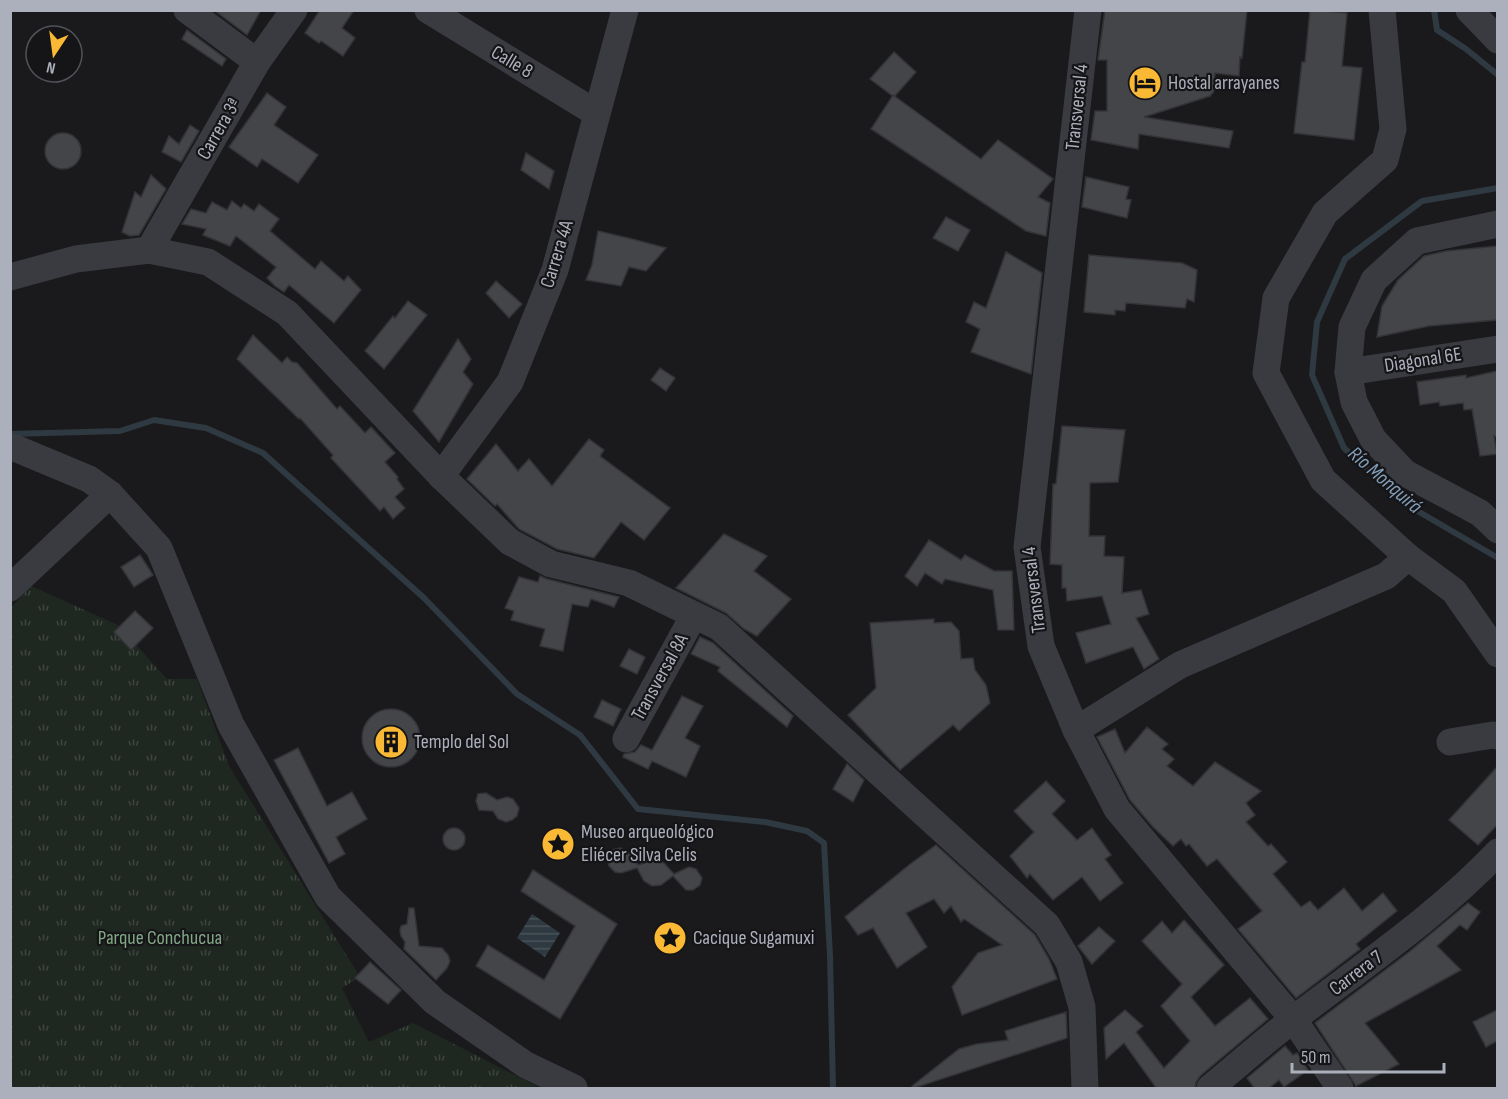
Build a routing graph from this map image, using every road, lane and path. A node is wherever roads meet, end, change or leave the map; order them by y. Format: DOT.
graph roads {
  1 [pos="187,10"];
  2 [pos="294,10"];
  3 [pos="428,10"];
  4 [pos="625,10"];
  5 [pos="1088,10"];
  6 [pos="1382,10"];
  7 [pos="1469,10"];
  8 [pos="1497,40"];
  9 [pos="257,62"];
  10 [pos="596,113"];
  11 [pos="1497,224"];
  12 [pos="149,250"];
  13 [pos="10,277"];
  14 [pos="1497,349"];
  15 [pos="1348,372"];
  16 [pos="10,446"];
  17 [pos="441,476"];
  18 [pos="110,494"];
  19 [pos="1497,530"];
  20 [pos="1408,557"];
  21 [pos="10,588"];
  22 [pos="694,615"];
  23 [pos="1497,654"];
  24 [pos="1076,730"];
  25 [pos="1497,736"];
  26 [pos="626,739"];
  27 [pos="1450,742"];
  28 [pos="1497,852"];
  29 [pos="1293,1019"];
  30 [pos="574,1089"];
  31 [pos="1085,1089"];
  32 [pos="1210,1089"];
  33 [pos="1340,1089"];
  1 -- 9 [label="street"];
  2 -- 9 [label="street, Carrera 3ª"];
  3 -- 10 [label="street, Calle 8"];
  4 -- 10 [label="street, Carrera 4A"];
  5 -- 24 [label="street, Transversal 4"];
  6 -- 20 [label="street"];
  7 -- 8 [label="street"];
  9 -- 12 [label="street, Carrera 3ª"];
  10 -- 17 [label="street, Carrera 4A"];
  11 -- 15 [label="street"];
  12 -- 13 [label="street"];
  12 -- 17 [label="street"];
  14 -- 15 [label="street, Diagonal 6E"];
  15 -- 19 [label="street"];
  16 -- 18 [label="street"];
  17 -- 22 [label="street"];
  18 -- 21 [label="street"];
  18 -- 30 [label="street"];
  20 -- 23 [label="street"];
  20 -- 24 [label="street"];
  22 -- 26 [label="street, Transversal 8A"];
  22 -- 31 [label="street"];
  24 -- 29 [label="street, Transversal 4"];
  25 -- 27 [label="street"];
  28 -- 29 [label="street, Carrera 7"];
  29 -- 32 [label="street, Carrera 7"];
  29 -- 33 [label="street"];
}
